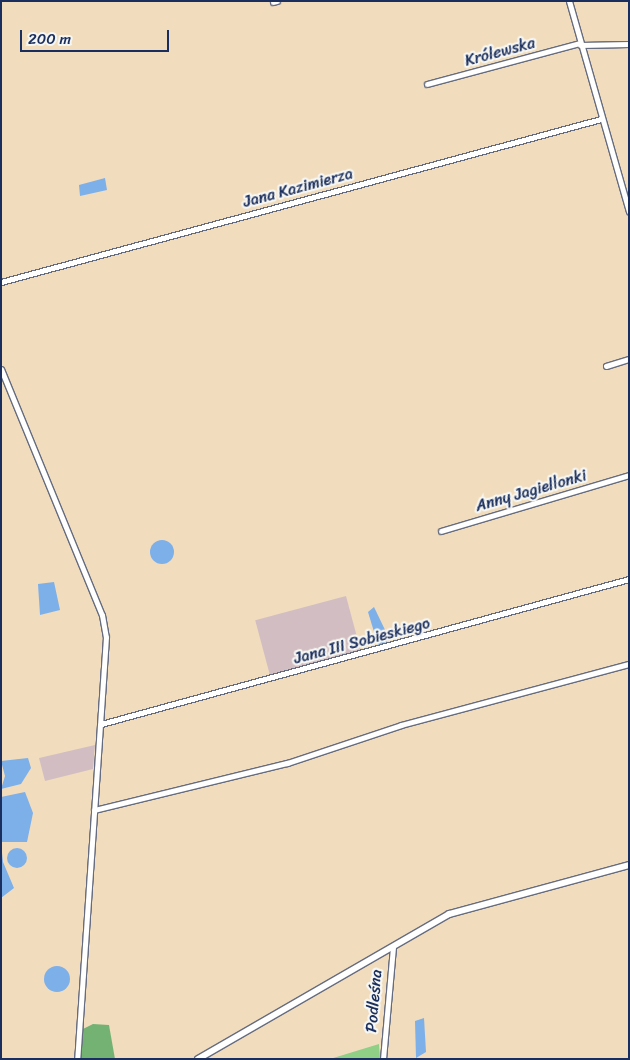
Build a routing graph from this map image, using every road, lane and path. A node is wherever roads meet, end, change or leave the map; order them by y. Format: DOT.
graph roads {
  1 [pos="569,1"];
  2 [pos="580,44"];
  3 [pos="629,44"];
  4 [pos="427,84"];
  5 [pos="601,119"];
  6 [pos="629,212"];
  7 [pos="1,282"];
  8 [pos="629,359"];
  9 [pos="606,366"];
  10 [pos="1,369"];
  11 [pos="629,475"];
  12 [pos="441,531"];
  13 [pos="629,579"];
  14 [pos="629,664"];
  15 [pos="101,724"];
  16 [pos="94,810"];
  17 [pos="629,865"];
  18 [pos="393,946"];
  19 [pos="77,1059"];
  20 [pos="198,1059"];
  21 [pos="383,1059"];
  1 -- 2 [label="street"];
  2 -- 3 [label="street, Królewska"];
  2 -- 4 [label="street, Królewska"];
  2 -- 5 [label="street"];
  5 -- 6 [label="street"];
  5 -- 7 [label="street, Jana Kazimierza"];
  8 -- 9 [label="street"];
  10 -- 15 [label="street"];
  11 -- 12 [label="street, Anny Jagiellonki"];
  13 -- 15 [label="street, Jana III Sobieskiego"];
  14 -- 16 [label="street"];
  15 -- 16 [label="street"];
  16 -- 19 [label="street"];
  17 -- 18 [label="street"];
  18 -- 20 [label="street"];
  18 -- 21 [label="street, Podleśna"];
}
